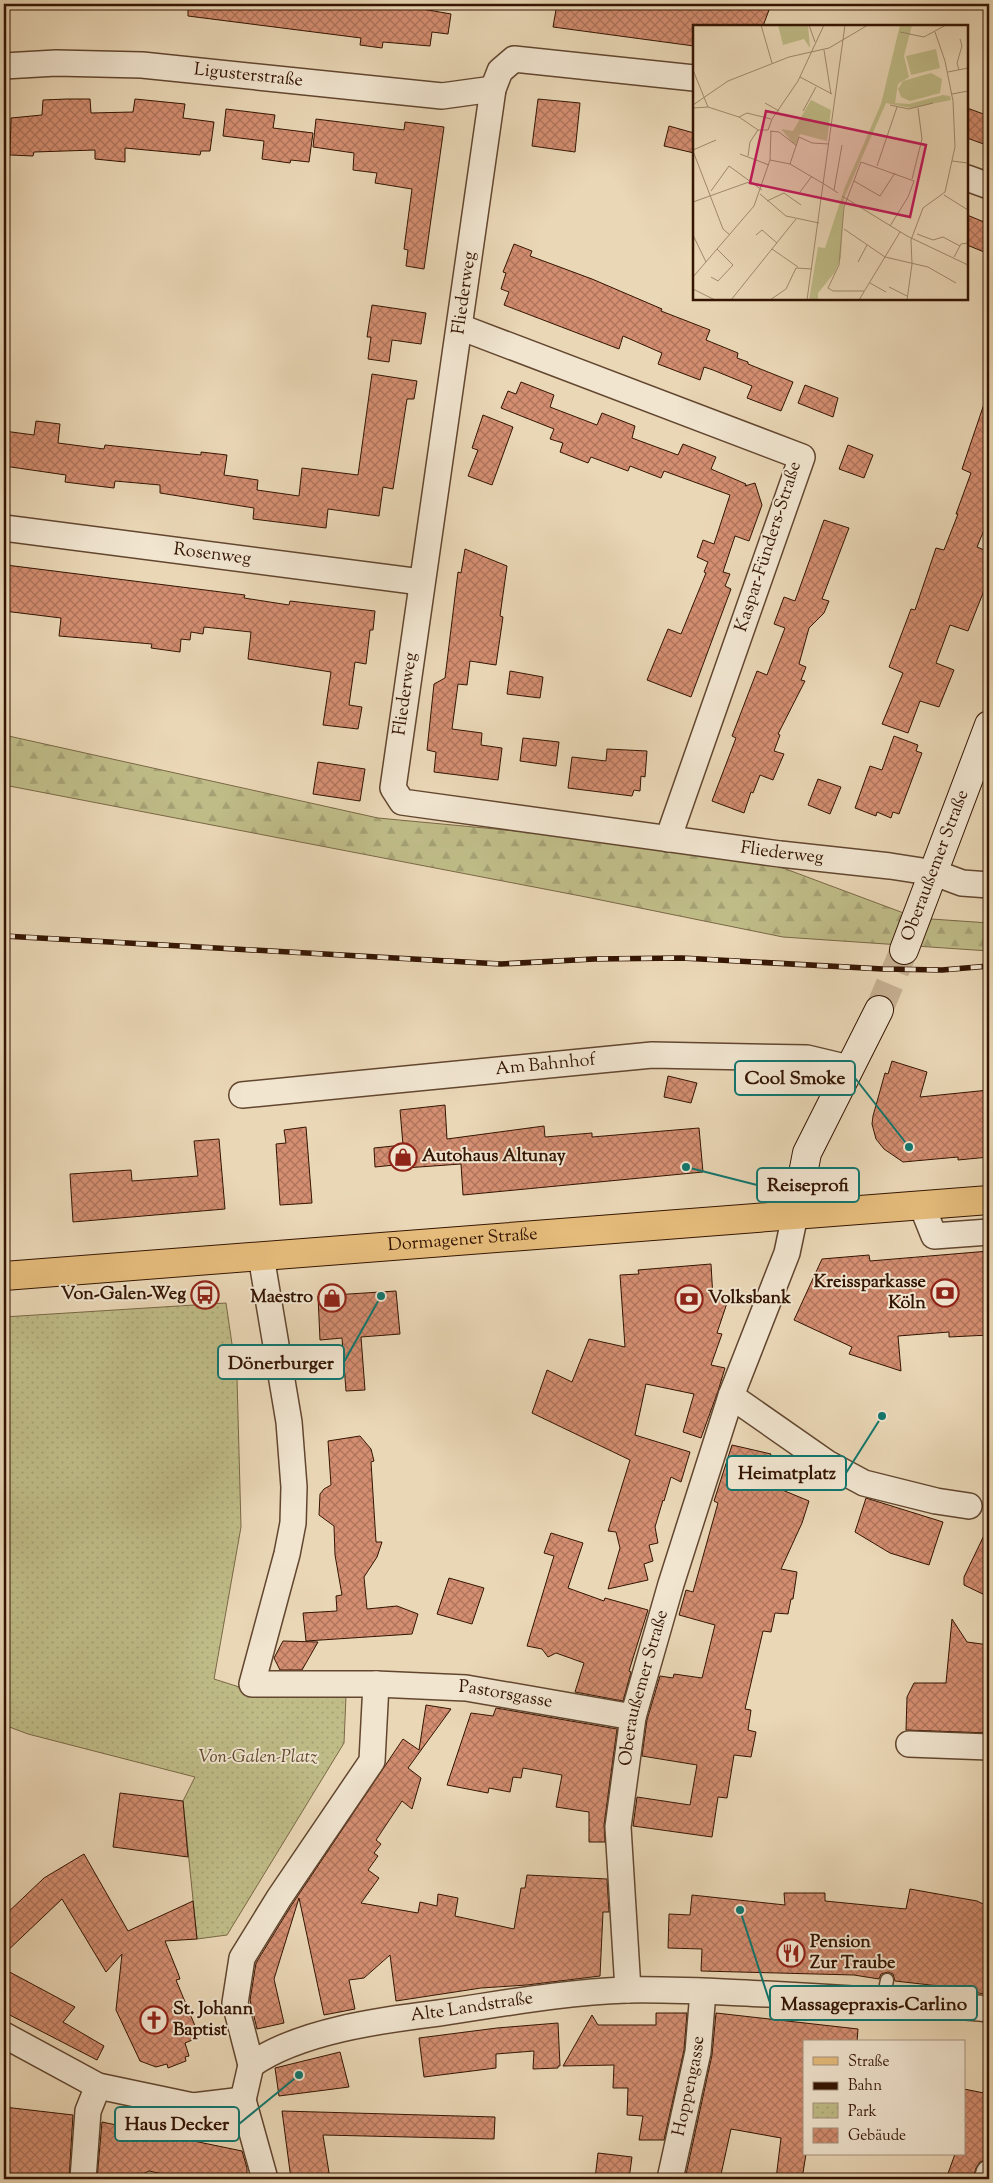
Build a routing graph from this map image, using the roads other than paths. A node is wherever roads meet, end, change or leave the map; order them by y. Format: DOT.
graph roads {
  1 [pos="4,66"];
  2 [pos="693,78"];
  3 [pos="493,89"];
  4 [pos="968,178"];
  5 [pos="989,186"];
  6 [pos="460,327"];
  7 [pos="4,528"];
  8 [pos="421,582"];
  9 [pos="989,725"];
  10 [pos="668,839"];
  11 [pos="935,874"];
  12 [pos="989,885"];
  13 [pos="904,950"];
  14 [pos="879,1010"];
  15 [pos="849,1068"];
  16 [pos="242,1095"];
  17 [pos="989,1200"];
  18 [pos="922,1206"];
  19 [pos="795,1215"];
  20 [pos="989,1232"];
  21 [pos="261,1256"];
  22 [pos="4,1276"];
  23 [pos="731,1396"];
  24 [pos="969,1506"];
  25 [pos="376,1684"];
  26 [pos="633,1717"];
  27 [pos="909,1744"];
  28 [pos="989,1747"];
  29 [pos="628,1990"];
  30 [pos="703,1992"];
  31 [pos="989,2009"];
  32 [pos="4,2035"];
  33 [pos="252,2065"];
  34 [pos="98,2086"];
  35 [pos="242,2100"];
  36 [pos="989,2173"];
  37 [pos="83,2179"];
  38 [pos="265,2179"];
  39 [pos="670,2179"];
  40 [pos="987,2179"];
  1 -- 3 [label="street, Ligusterstraße"];
  2 -- 3 [label="street, Fliederweg"];
  3 -- 6 [label="street, Fliederweg"];
  4 -- 5 [label="street"];
  6 -- 8 [label="street, Fliederweg"];
  6 -- 10 [label="street, Kaspar-Fünders-Straße"];
  7 -- 8 [label="street, Rosenweg"];
  8 -- 10 [label="street, Fliederweg"];
  9 -- 11 [label="main road, Oberaußemer Straße"];
  10 -- 11 [label="street, Fliederweg"];
  11 -- 12 [label="street, Fliederweg"];
  11 -- 13 [label="main road, Oberaußemer Straße"];
  14 -- 15 [label="main road, Oberaußemer Straße"];
  15 -- 16 [label="street, Am Bahnhof"];
  15 -- 19 [label="main road, Oberaußemer Straße"];
  17 -- 18 [label="main road, Dormagener Straße"];
  18 -- 19 [label="main road, Dormagener Straße"];
  18 -- 20 [label="street"];
  19 -- 21 [label="main road, Dormagener Straße"];
  19 -- 23 [label="street, Oberaußemer Straße"];
  21 -- 22 [label="main road, Dormagener Straße"];
  21 -- 25 [label="street, Pastorsgasse"];
  23 -- 24 [label="street"];
  23 -- 26 [label="street, Oberaußemer Straße"];
  25 -- 26 [label="street, Pastorsgasse"];
  25 -- 33 [label="street"];
  26 -- 29 [label="street, Oberaußemer Straße"];
  27 -- 28 [label="street"];
  29 -- 30 [label="street, Alte Landstraße"];
  29 -- 33 [label="street, Alte Landstraße"];
  30 -- 31 [label="street, Alte Landstraße"];
  30 -- 39 [label="street, Hoppengasse"];
  32 -- 34 [label="street"];
  33 -- 35 [label="street"];
  34 -- 35 [label="street"];
  34 -- 37 [label="street"];
  35 -- 38 [label="street"];
  36 -- 40 [label="street"];
}
